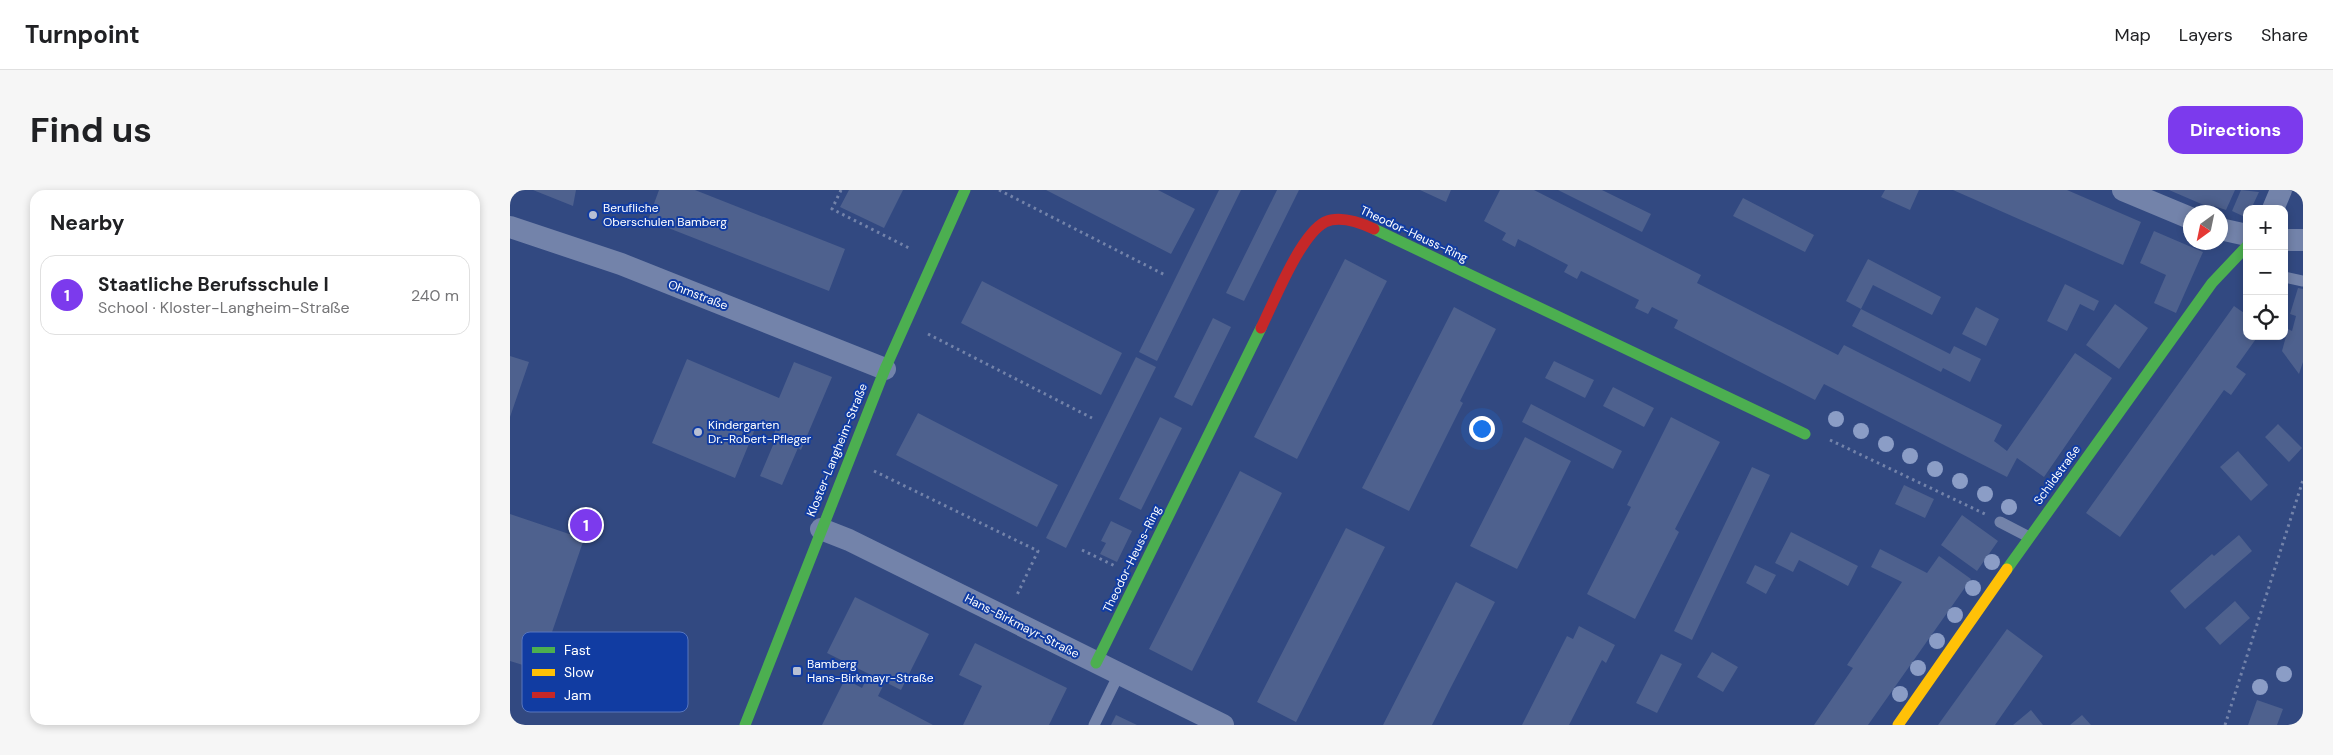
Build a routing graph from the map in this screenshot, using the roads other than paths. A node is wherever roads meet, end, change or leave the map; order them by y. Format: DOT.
graph roads {
  1 [pos="966,190"];
  2 [pos="2123,190"];
  3 [pos="2281,190"];
  4 [pos="2274,205"];
  5 [pos="2183,215"];
  6 [pos="510,227"];
  7 [pos="2228,231"];
  8 [pos="2243,234"];
  9 [pos="2288,240"];
  10 [pos="2303,240"];
  11 [pos="2243,250"];
  12 [pos="2231,261"];
  13 [pos="2243,265"];
  14 [pos="2288,278"];
  15 [pos="2303,281"];
  16 [pos="885,369"];
  17 [pos="1805,434"];
  18 [pos="2000,522"];
  19 [pos="821,529"];
  20 [pos="2029,537"];
  21 [pos="1096,663"];
  22 [pos="1119,674"];
  23 [pos="745,725"];
  24 [pos="1094,725"];
  25 [pos="1223,725"];
  26 [pos="1898,725"];
  1 -- 16 [label="street, Kloster-Langheim-Straße"];
  2 -- 5 [label="street"];
  3 -- 4 [label="street"];
  6 -- 16 [label="street, Ohmstraße"];
  7 -- 8 [label="street"];
  9 -- 10 [label="street"];
  11 -- 12 [label="street, Schildstraße"];
  12 -- 13 [label="lane"];
  12 -- 20 [label="street, Schildstraße"];
  14 -- 15 [label="lane"];
  16 -- 19 [label="street, Kloster-Langheim-Straße"];
  17 -- 21 [label="street, Theodor-Heuss-Ring"];
  18 -- 20 [label="lane"];
  19 -- 21 [label="street, Hans-Birkmayr-Straße"];
  19 -- 23 [label="street, Kloster-Langheim-Straße"];
  20 -- 26 [label="street, Schildstraße"];
  21 -- 22 [label="street, Hans-Birkmayr-Straße"];
  22 -- 24 [label="lane"];
  22 -- 25 [label="street, Hans-Birkmayr-Straße"];
}
